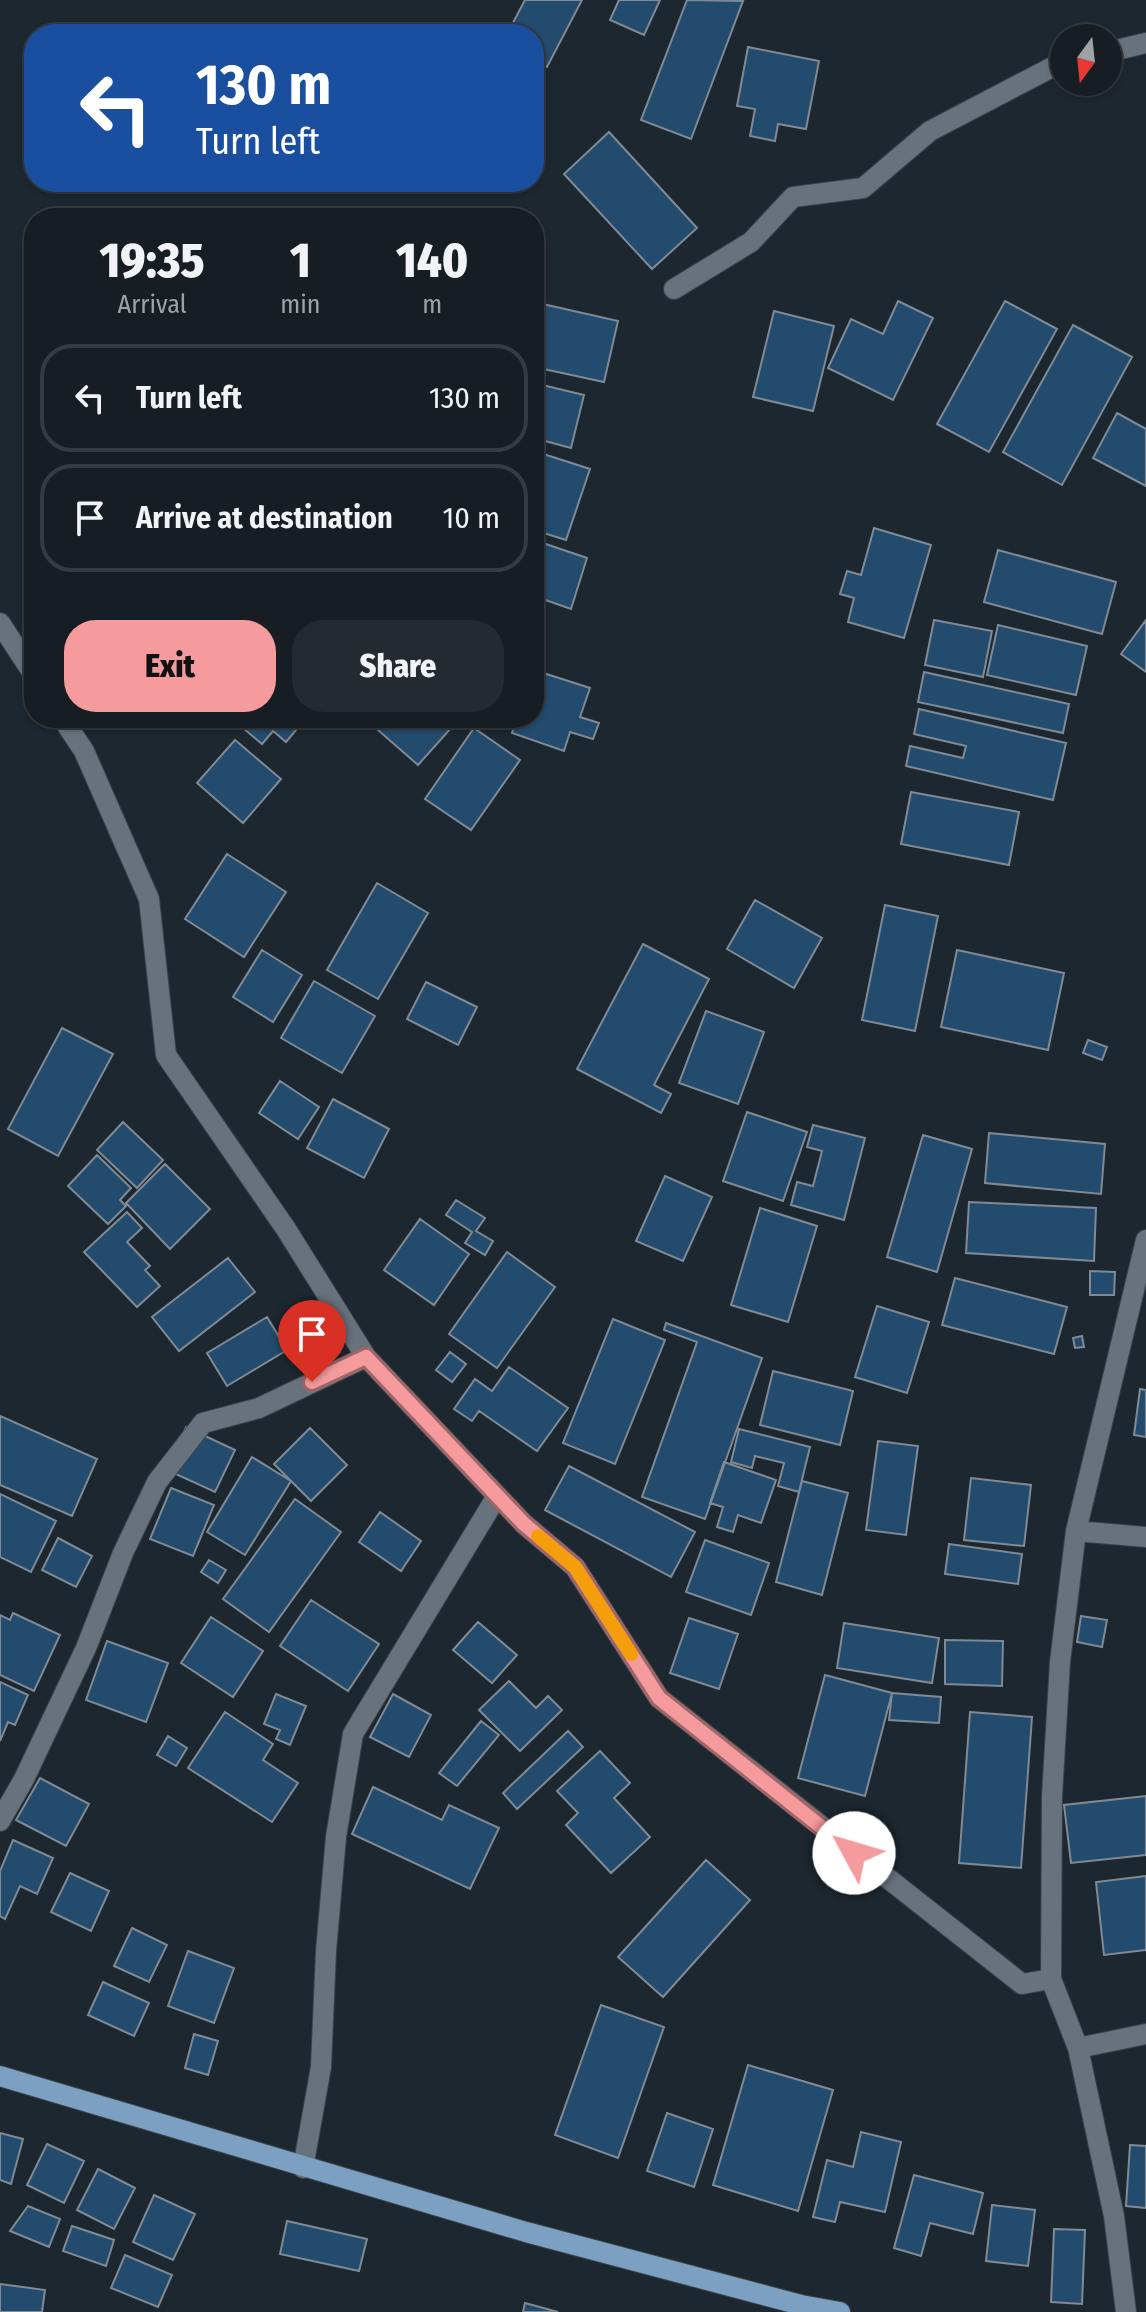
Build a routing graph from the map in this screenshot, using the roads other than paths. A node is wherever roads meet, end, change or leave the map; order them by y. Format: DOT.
graph roads {
  1 [pos="1146,43"];
  2 [pos="1122,49"];
  3 [pos="1050,68"];
  4 [pos="674,289"];
  5 [pos="0,623"];
  6 [pos="24,660"];
  7 [pos="69,728"];
  8 [pos="1146,1240"];
  9 [pos="366,1357"];
  10 [pos="497,1496"];
  11 [pos="1076,1531"];
  12 [pos="1146,1537"];
  13 [pos="0,1821"];
  14 [pos="1051,1979"];
  15 [pos="1146,2034"];
  16 [pos="1078,2048"];
  17 [pos="0,2076"];
  18 [pos="303,2168"];
  19 [pos="840,2312"];
  20 [pos="1126,2312"];
  1 -- 2 [label="street"];
  3 -- 4 [label="street"];
  5 -- 6 [label="street"];
  7 -- 9 [label="street"];
  8 -- 11 [label="street"];
  9 -- 10 [label="street"];
  9 -- 13 [label="street"];
  10 -- 14 [label="street"];
  10 -- 18 [label="street"];
  11 -- 12 [label="street"];
  11 -- 14 [label="street"];
  14 -- 16 [label="street"];
  15 -- 16 [label="street"];
  16 -- 20 [label="street"];
  17 -- 18 [label="main road"];
  18 -- 19 [label="main road"];
}
